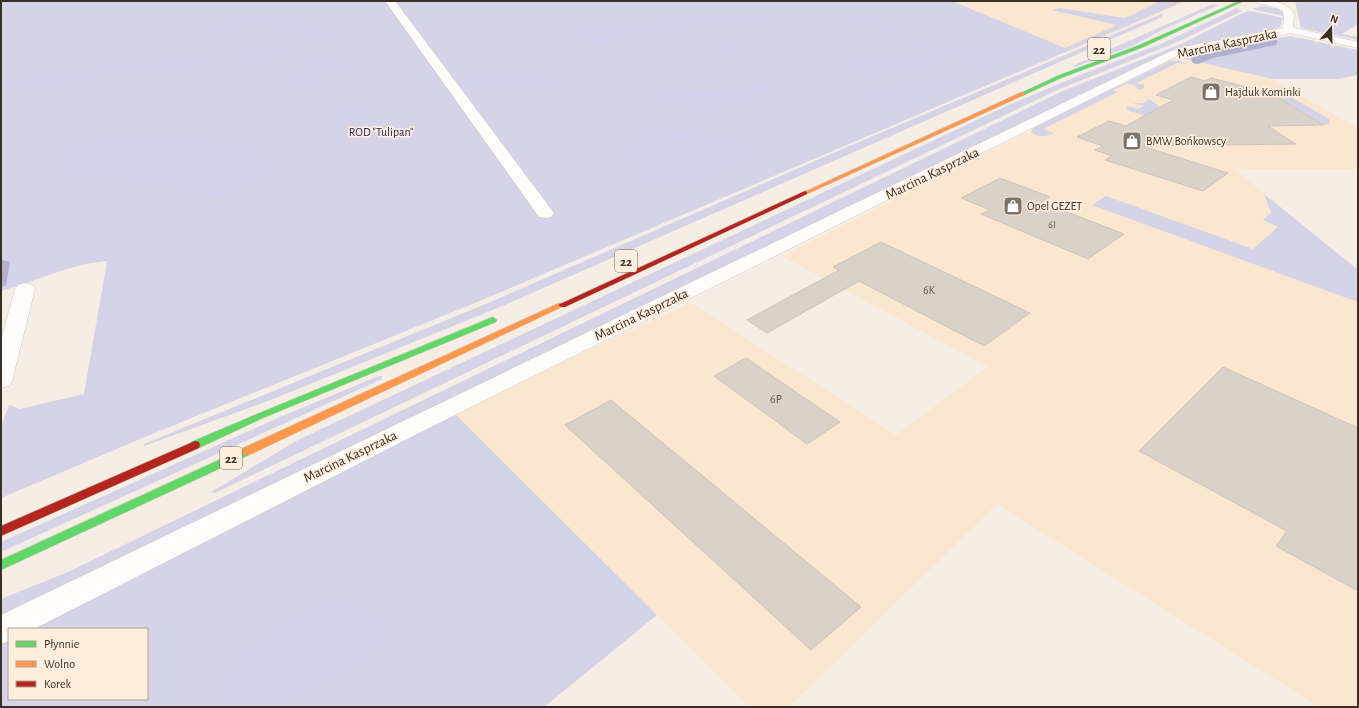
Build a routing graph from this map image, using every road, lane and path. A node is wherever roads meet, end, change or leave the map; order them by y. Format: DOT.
graph roads {
  1 [pos="390,1"];
  2 [pos="1242,1"];
  3 [pos="1260,1"];
  4 [pos="1291,21"];
  5 [pos="1358,45"];
  6 [pos="1059,67"];
  7 [pos="1045,73"];
  8 [pos="545,213"];
  9 [pos="26,289"];
  10 [pos="500,317"];
  11 [pos="2,376"];
  12 [pos="1,531"];
  13 [pos="1,565"];
  14 [pos="1,630"];
  1 -- 8 [label="street"];
  2 -- 4 [label="street"];
  2 -- 13 [label="main road, Marcina Kasprzaka / 22"];
  3 -- 4 [label="street"];
  4 -- 5 [label="street"];
  4 -- 14 [label="street, Marcina Kasprzaka"];
  6 -- 7 [label="main road"];
  9 -- 11 [label="street"];
  10 -- 12 [label="main road, 22"];
}
